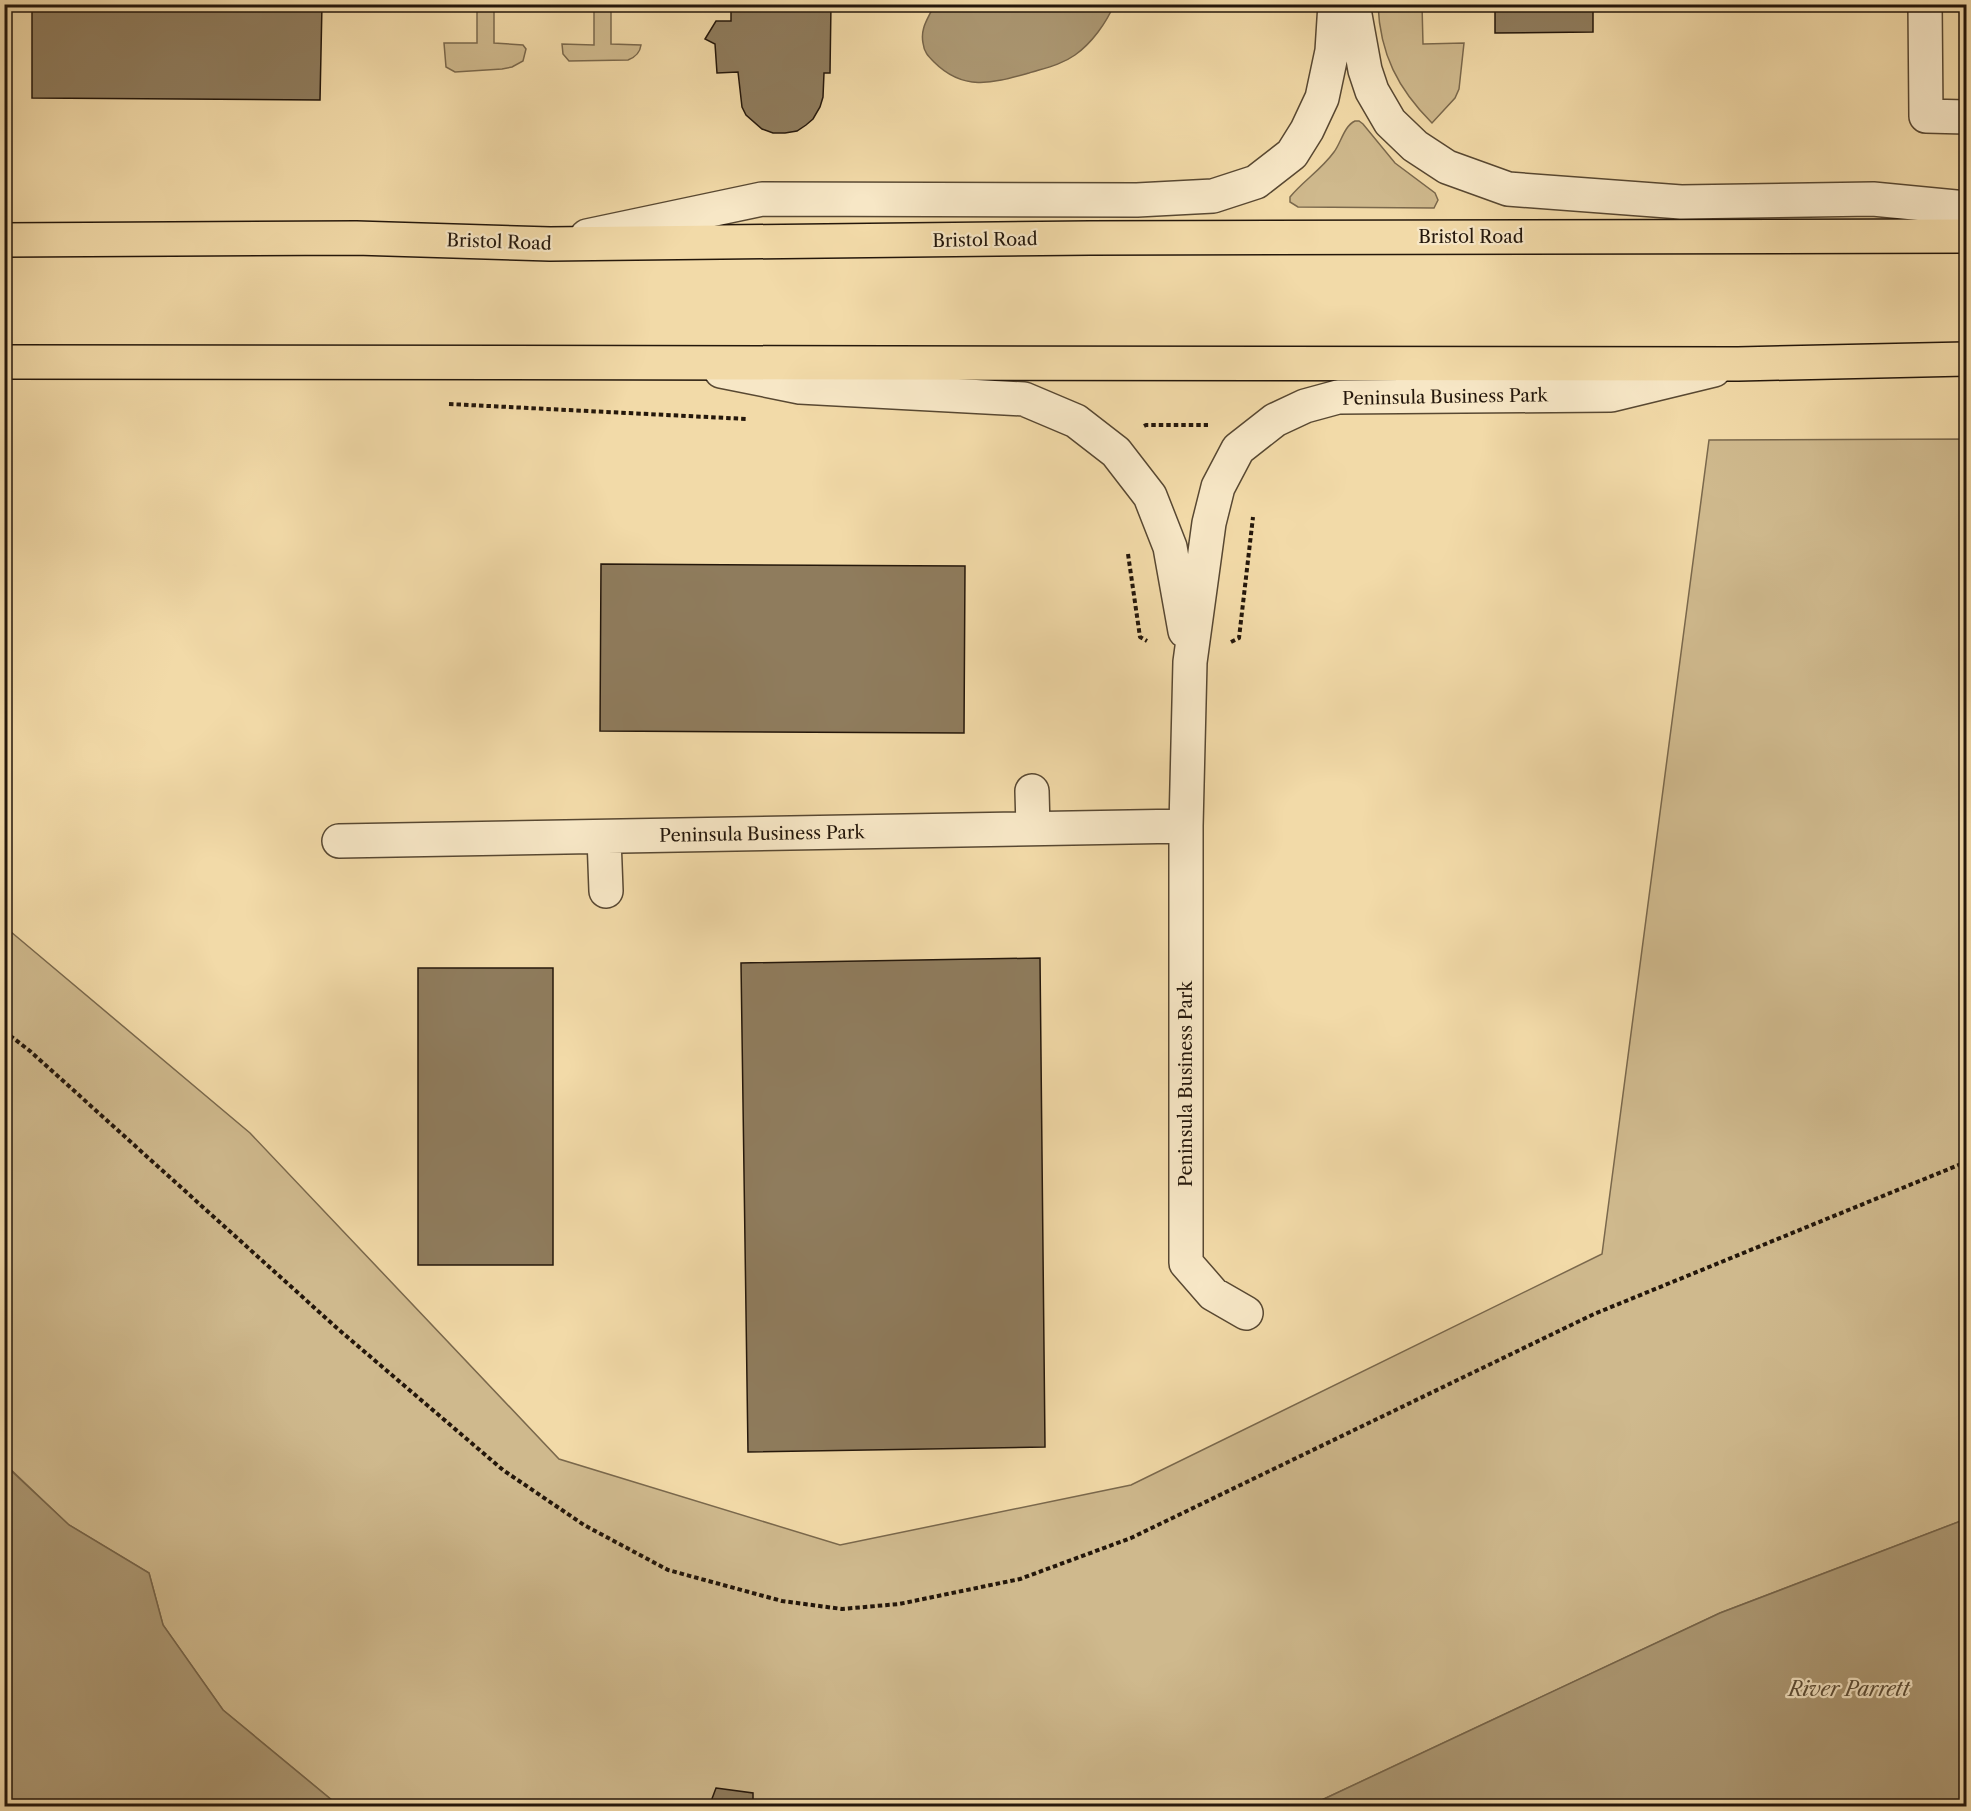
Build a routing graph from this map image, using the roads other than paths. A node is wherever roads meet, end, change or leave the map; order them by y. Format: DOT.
graph roads {
  1 [pos="1335,4"];
  2 [pos="1353,4"];
  3 [pos="1924,4"];
  4 [pos="1966,117"];
  5 [pos="1966,208"];
  6 [pos="1966,236"];
  7 [pos="4,240"];
  8 [pos="550,244"];
  9 [pos="1966,359"];
  10 [pos="4,362"];
  11 [pos="682,363"];
  12 [pos="1738,364"];
  13 [pos="1190,662"];
  14 [pos="1032,791"];
  15 [pos="1186,826"];
  16 [pos="1033,828"];
  17 [pos="604,838"];
  18 [pos="339,841"];
  19 [pos="606,891"];
  20 [pos="1246,1312"];
  1 -- 8 [label="street"];
  2 -- 5 [label="street"];
  3 -- 4 [label="street"];
  6 -- 8 [label="main road, Bristol Road"];
  7 -- 8 [label="main road, Bristol Road"];
  9 -- 12 [label="main road"];
  10 -- 11 [label="main road"];
  11 -- 12 [label="main road"];
  11 -- 13 [label="street, Peninsula Business Park"];
  12 -- 13 [label="street, Peninsula Business Park"];
  13 -- 15 [label="street, Peninsula Business Park"];
  14 -- 16 [label="street"];
  15 -- 16 [label="street, Peninsula Business Park"];
  15 -- 20 [label="street, Peninsula Business Park"];
  16 -- 17 [label="street, Peninsula Business Park"];
  17 -- 18 [label="street, Peninsula Business Park"];
  17 -- 19 [label="street"];
}
